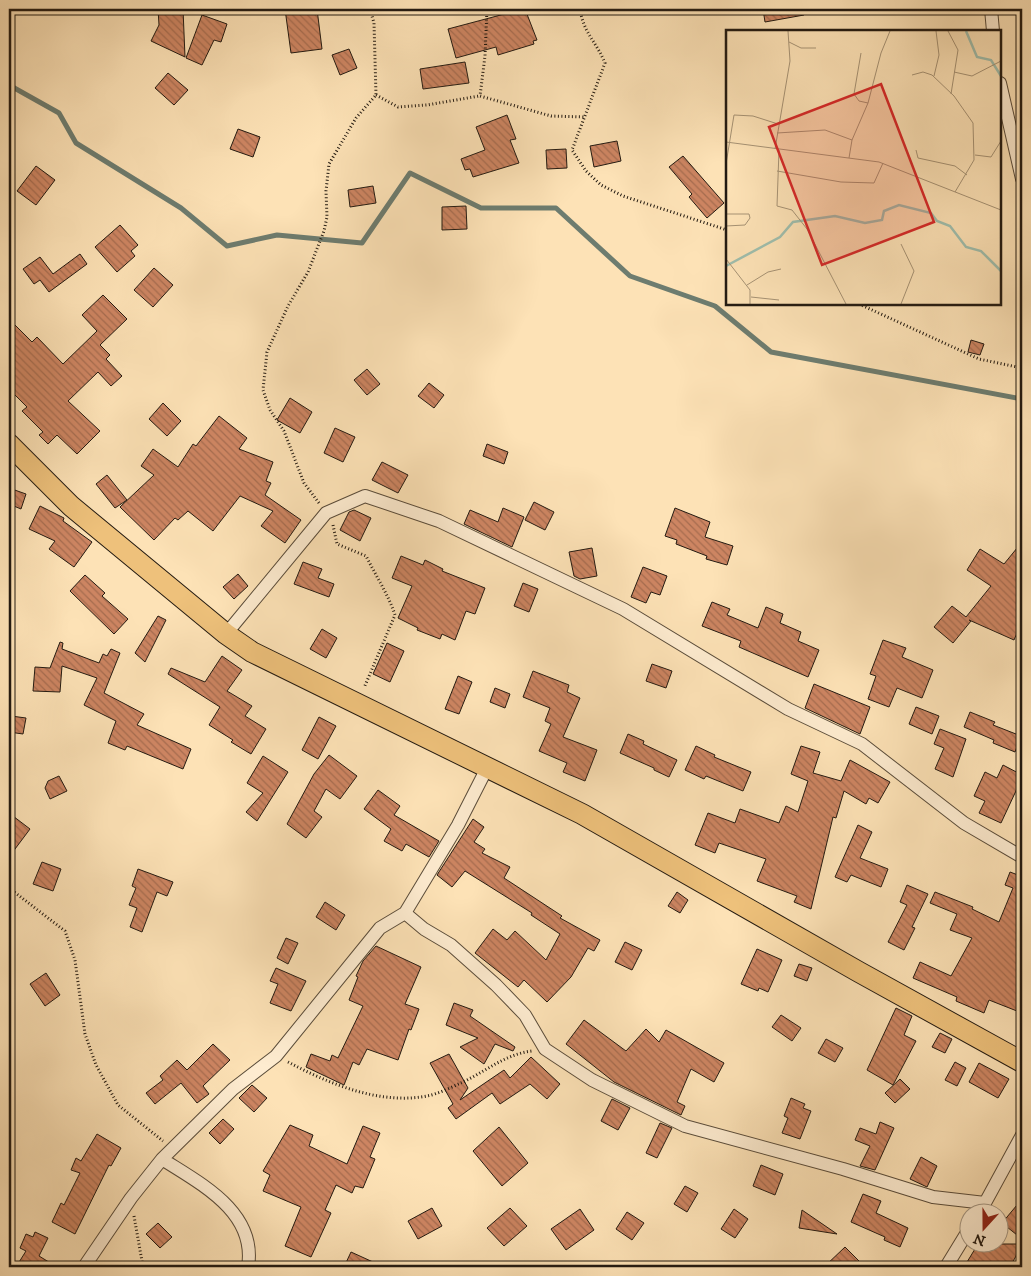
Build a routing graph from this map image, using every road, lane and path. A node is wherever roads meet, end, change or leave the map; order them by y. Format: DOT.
graph roads {
  1 [pos="370,9"];
  2 [pos="487,9"];
  3 [pos="580,9"];
  4 [pos="991,9"];
  5 [pos="993,30"];
  6 [pos="1001,87"];
  7 [pos="376,96"];
  8 [pos="480,96"];
  9 [pos="585,117"];
  10 [pos="1022,179"];
  11 [pos="726,230"];
  12 [pos="861,305"];
  13 [pos="1022,368"];
  14 [pos="9,444"];
  15 [pos="326,513"];
  16 [pos="226,634"];
  17 [pos="357,704"];
  18 [pos="486,768"];
  19 [pos="1022,857"];
  20 [pos="9,888"];
  21 [pos="405,913"];
  22 [pos="545,1050"];
  23 [pos="276,1056"];
  24 [pos="1021,1059"];
  25 [pos="1022,1135"];
  26 [pos="172,1149"];
  27 [pos="162,1159"];
  28 [pos="131,1198"];
  29 [pos="964,1204"];
  30 [pos="984,1204"];
  31 [pos="958,1249"];
  32 [pos="949,1266"];
  33 [pos="84,1267"];
  34 [pos="143,1267"];
  35 [pos="248,1267"];
  1 -- 7 [label="path"];
  2 -- 8 [label="path"];
  3 -- 9 [label="path"];
  4 -- 5 [label="street"];
  6 -- 10 [label="street"];
  7 -- 8 [label="path"];
  7 -- 15 [label="path"];
  8 -- 9 [label="path"];
  9 -- 11 [label="path"];
  12 -- 13 [label="path"];
  14 -- 16 [label="main road"];
  15 -- 16 [label="street"];
  15 -- 17 [label="path"];
  15 -- 19 [label="street"];
  16 -- 17 [label="main road"];
  17 -- 18 [label="main road"];
  18 -- 21 [label="street"];
  18 -- 24 [label="main road"];
  20 -- 26 [label="path"];
  21 -- 22 [label="street"];
  21 -- 23 [label="street"];
  22 -- 23 [label="path"];
  22 -- 29 [label="street"];
  23 -- 26 [label="street"];
  25 -- 30 [label="street"];
  26 -- 27 [label="street"];
  27 -- 28 [label="street"];
  27 -- 35 [label="street"];
  28 -- 33 [label="street"];
  28 -- 34 [label="path"];
  31 -- 32 [label="street"];
}
